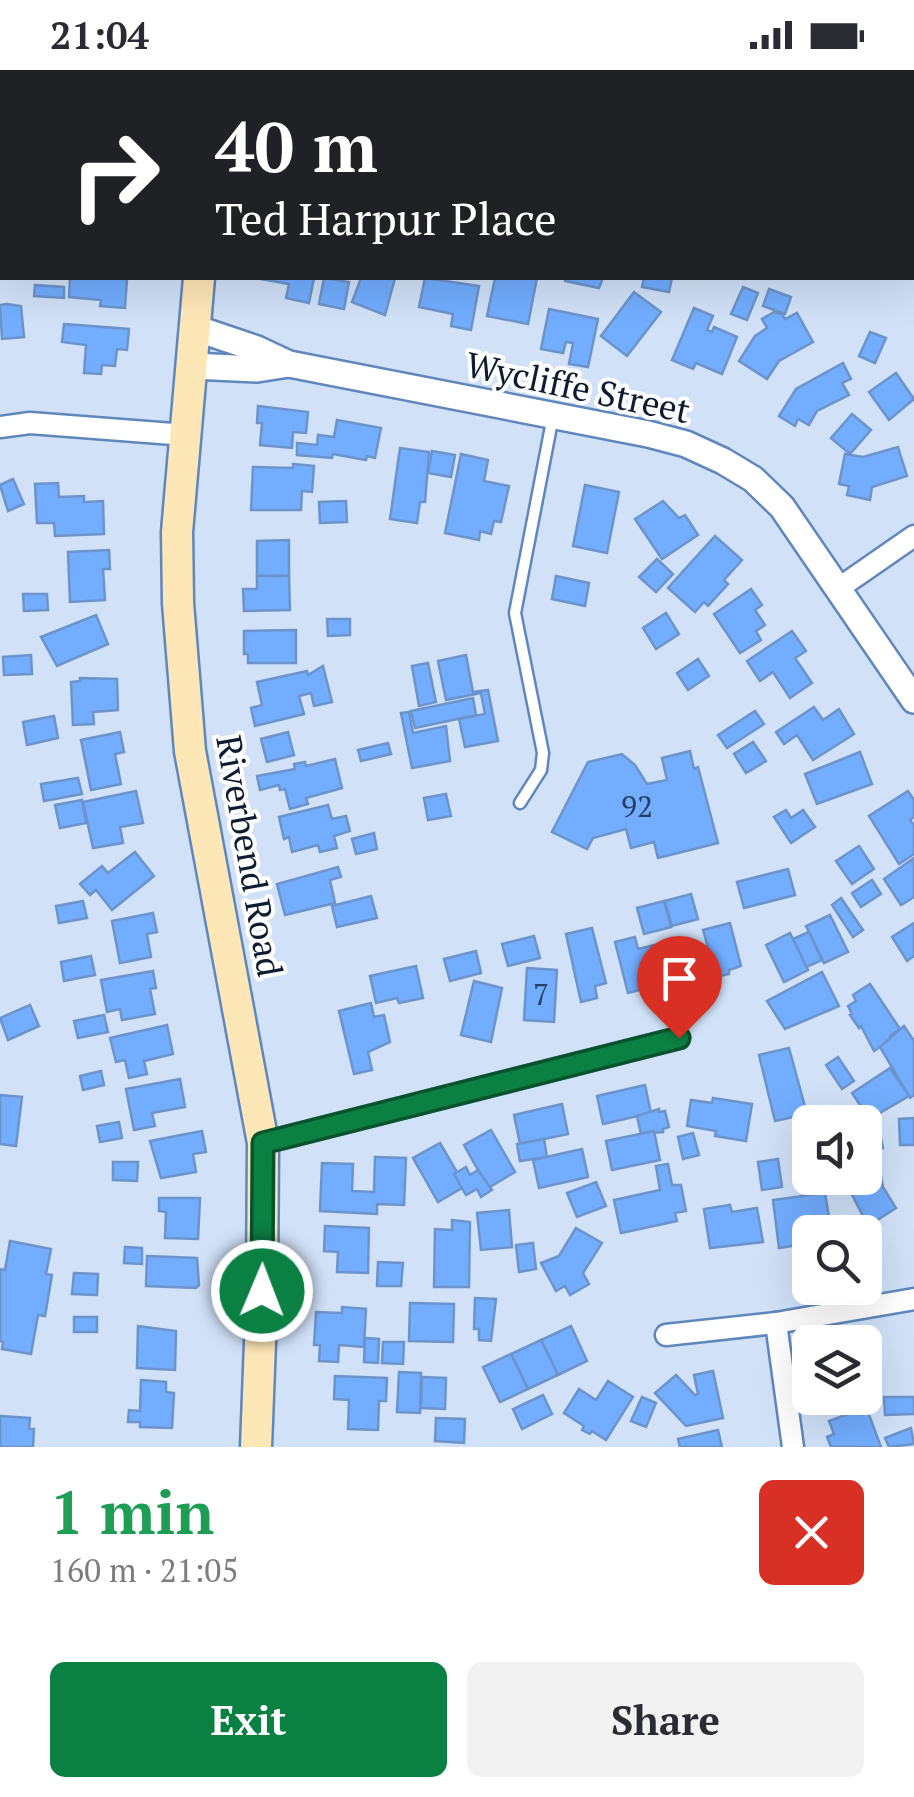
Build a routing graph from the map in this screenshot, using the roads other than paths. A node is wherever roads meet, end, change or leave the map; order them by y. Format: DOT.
graph roads {
  1 [pos="199,280"];
  2 [pos="195,328"];
  3 [pos="289,364"];
  4 [pos="192,366"];
  5 [pos="553,415"];
  6 [pos="0,426"];
  7 [pos="186,435"];
  8 [pos="914,536"];
  9 [pos="839,588"];
  10 [pos="914,700"];
  11 [pos="520,803"];
  12 [pos="679,1038"];
  13 [pos="263,1143"];
  14 [pos="914,1299"];
  15 [pos="776,1323"];
  16 [pos="666,1335"];
  17 [pos="256,1447"];
  18 [pos="793,1447"];
  1 -- 2 [label="main road, Riverbend Road"];
  2 -- 3 [label="street, Wycliffe Street"];
  2 -- 4 [label="main road, Riverbend Road"];
  3 -- 4 [label="street, Wycliffe Street"];
  3 -- 5 [label="street, Wycliffe Street"];
  4 -- 7 [label="main road, Riverbend Road"];
  5 -- 9 [label="street, Wycliffe Street"];
  5 -- 11 [label="lane"];
  6 -- 7 [label="street"];
  7 -- 13 [label="main road, Riverbend Road"];
  8 -- 9 [label="street"];
  9 -- 10 [label="street, Wycliffe Street"];
  12 -- 13 [label="street"];
  13 -- 17 [label="main road, Riverbend Road"];
  14 -- 15 [label="street"];
  15 -- 16 [label="street"];
  15 -- 18 [label="street"];
}
